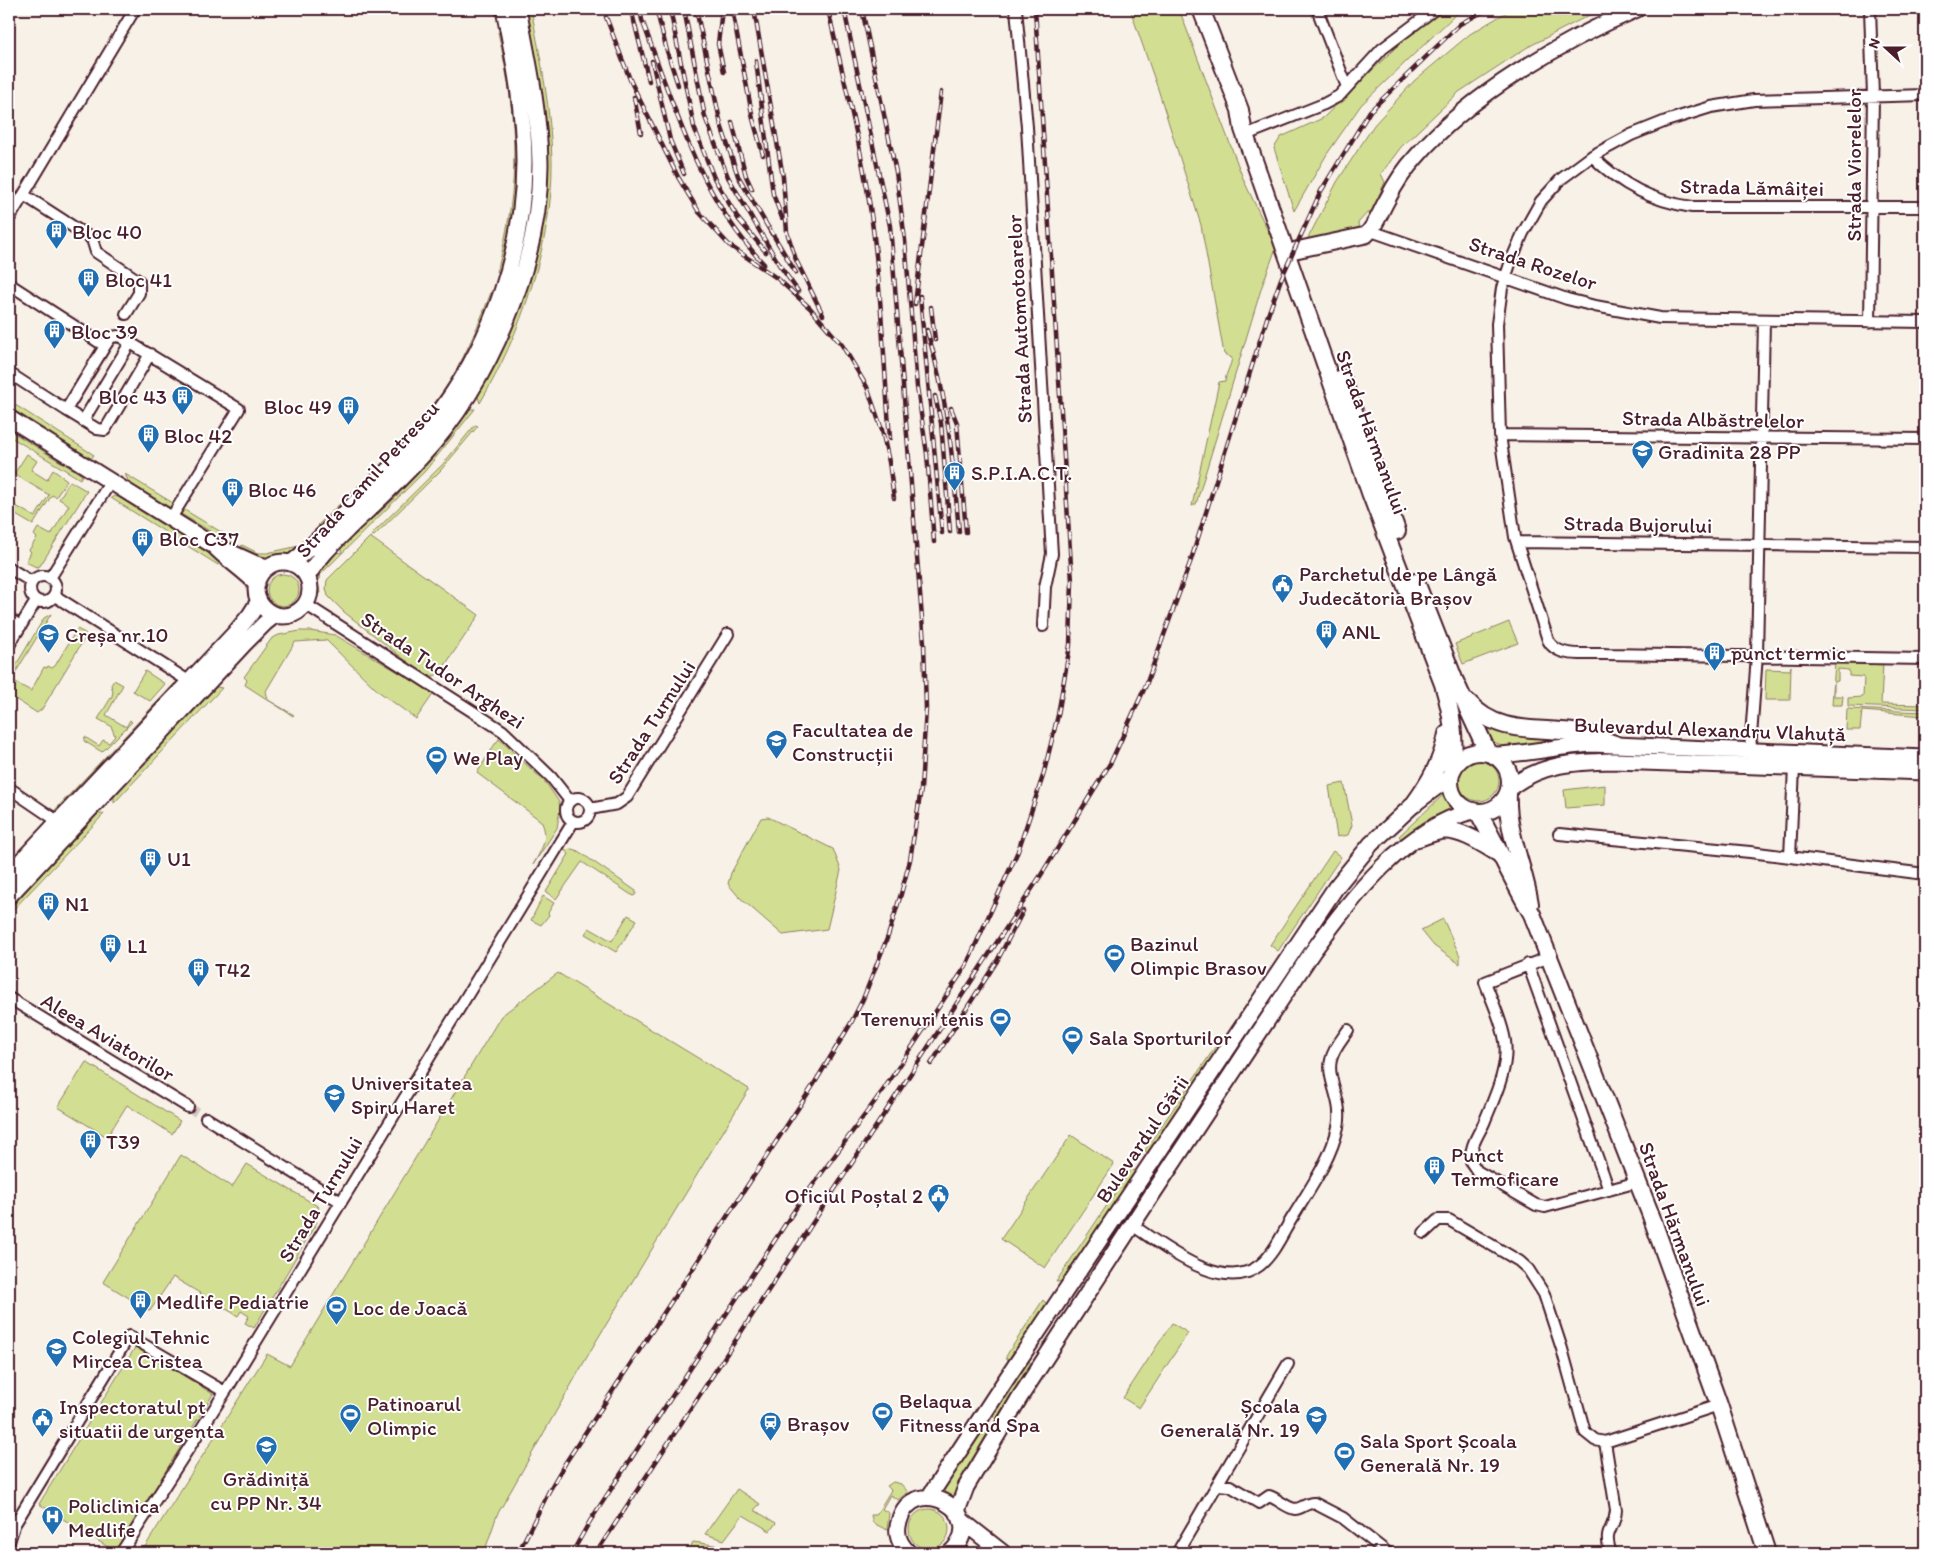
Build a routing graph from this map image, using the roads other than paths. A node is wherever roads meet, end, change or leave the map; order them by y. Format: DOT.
graph roads {
  1 [pos="135,9"];
  2 [pos="504,9"];
  3 [pos="518,9"];
  4 [pos="1016,9"];
  5 [pos="1201,9"];
  6 [pos="1317,9"];
  7 [pos="1435,9"];
  8 [pos="1637,9"];
  9 [pos="1870,9"];
  10 [pos="1347,87"];
  11 [pos="1925,95"];
  12 [pos="1873,96"];
  13 [pos="1240,110"];
  14 [pos="1253,132"];
  15 [pos="1592,156"];
  16 [pos="24,195"];
  17 [pos="1872,208"];
  18 [pos="1925,208"];
  19 [pos="9,219"];
  20 [pos="1371,231"];
  21 [pos="1296,250"];
  22 [pos="1506,277"];
  23 [pos="9,284"];
  24 [pos="126,314"];
  25 [pos="1764,321"];
  26 [pos="1870,322"];
  27 [pos="1925,322"];
  28 [pos="130,343"];
  29 [pos="105,346"];
  30 [pos="150,354"];
  31 [pos="9,373"];
  32 [pos="66,410"];
  33 [pos="9,418"];
  34 [pos="84,421"];
  35 [pos="1500,435"];
  36 [pos="1762,438"];
  37 [pos="1925,439"];
  38 [pos="111,481"];
  39 [pos="171,518"];
  40 [pos="1517,542"];
  41 [pos="1760,545"];
  42 [pos="214,546"];
  43 [pos="1925,547"];
  44 [pos="291,563"];
  45 [pos="268,567"];
  46 [pos="9,568"];
  47 [pos="307,577"];
  48 [pos="50,578"];
  49 [pos="32,582"];
  50 [pos="256,584"];
  51 [pos="55,596"];
  52 [pos="259,600"];
  53 [pos="36,601"];
  54 [pos="305,604"];
  55 [pos="275,615"];
  56 [pos="9,619"];
  57 [pos="20,626"];
  58 [pos="1043,626"];
  59 [pos="728,634"];
  60 [pos="9,645"];
  61 [pos="1757,655"];
  62 [pos="1925,658"];
  63 [pos="190,682"];
  64 [pos="1459,691"];
  65 [pos="1451,715"];
  66 [pos="1615,744"];
  67 [pos="1750,750"];
  68 [pos="1492,754"];
  69 [pos="1925,758"];
  70 [pos="1794,767"];
  71 [pos="1925,772"];
  72 [pos="1451,773"];
  73 [pos="9,788"];
  74 [pos="1508,791"];
  75 [pos="570,801"];
  76 [pos="1414,804"];
  77 [pos="590,809"];
  78 [pos="1475,811"];
  79 [pos="59,822"];
  80 [pos="573,822"];
  81 [pos="1559,834"];
  82 [pos="1418,838"];
  83 [pos="1502,856"];
  84 [pos="1790,857"];
  85 [pos="9,874"];
  86 [pos="1925,874"];
  87 [pos="9,896"];
  88 [pos="1532,914"];
  89 [pos="1549,957"];
  90 [pos="1528,964"];
  91 [pos="9,998"];
  92 [pos="1348,1030"];
  93 [pos="188,1107"];
  94 [pos="206,1118"];
  95 [pos="1638,1182"];
  96 [pos="1609,1190"];
  97 [pos="341,1202"];
  98 [pos="1132,1225"];
  99 [pos="1424,1233"];
  100 [pos="1288,1364"];
  101 [pos="225,1392"];
  102 [pos="1718,1405"];
  103 [pos="1605,1442"];
  104 [pos="1217,1485"];
  105 [pos="929,1497"];
  106 [pos="959,1516"];
  107 [pos="12,1525"];
  108 [pos="9,1542"];
  109 [pos="902,1550"];
  110 [pos="121,1553"];
  111 [pos="950,1553"];
  112 [pos="1003,1553"];
  113 [pos="1177,1553"];
  114 [pos="1388,1553"];
  115 [pos="1611,1553"];
  116 [pos="1767,1553"];
  1 -- 16 [label="street"];
  2 -- 44 [label="street, Strada Camil Petrescu"];
  3 -- 47 [label="street, Strada Camil Petrescu"];
  4 -- 58 [label="street, Strada Automotoarelor"];
  5 -- 13 [label="main road, Strada Hărmanului"];
  6 -- 10 [label="street"];
  7 -- 10 [label="street"];
  8 -- 20 [label="street"];
  9 -- 12 [label="street, Strada Viorelelor"];
  10 -- 14 [label="street"];
  11 -- 12 [label="street"];
  12 -- 15 [label="street"];
  12 -- 17 [label="street, Strada Viorelelor"];
  13 -- 14 [label="main road, Strada Hărmanului"];
  13 -- 65 [label="main road, Strada Hărmanului"];
  14 -- 21 [label="main road, Strada Hărmanului"];
  15 -- 17 [label="street, Strada Lămâiței"];
  15 -- 22 [label="street"];
  16 -- 19 [label="street"];
  16 -- 24 [label="street"];
  17 -- 18 [label="street, Strada Lămâiței"];
  17 -- 26 [label="street, Strada Viorelelor"];
  20 -- 21 [label="street"];
  20 -- 22 [label="street, Strada Rozelor"];
  21 -- 64 [label="main road, Strada Hărmanului"];
  22 -- 25 [label="street, Strada Rozelor"];
  22 -- 35 [label="street"];
  23 -- 29 [label="street"];
  25 -- 26 [label="street, Strada Rozelor"];
  25 -- 36 [label="street"];
  26 -- 27 [label="street, Strada Rozelor"];
  28 -- 29 [label="street"];
  28 -- 30 [label="street"];
  28 -- 34 [label="street"];
  29 -- 32 [label="street"];
  30 -- 34 [label="street"];
  30 -- 39 [label="street"];
  31 -- 32 [label="street"];
  32 -- 34 [label="street"];
  33 -- 38 [label="street"];
  35 -- 36 [label="street, Strada Albăstrelelor"];
  35 -- 40 [label="street"];
  36 -- 37 [label="street, Strada Albăstrelelor"];
  36 -- 41 [label="street"];
  38 -- 39 [label="street"];
  38 -- 48 [label="street"];
  39 -- 42 [label="street"];
  40 -- 41 [label="street, Strada Bujorului"];
  40 -- 61 [label="street"];
  41 -- 43 [label="street, Strada Bujorului"];
  41 -- 61 [label="street"];
  42 -- 45 [label="street"];
  42 -- 50 [label="street"];
  44 -- 45 [label="street, Strada Camil Petrescu"];
  44 -- 47 [label="street, Strada Camil Petrescu"];
  45 -- 50 [label="street, Strada Camil Petrescu"];
  46 -- 49 [label="street"];
  47 -- 54 [label="street, Strada Camil Petrescu"];
  48 -- 49 [label="street"];
  48 -- 51 [label="street"];
  49 -- 53 [label="street"];
  50 -- 52 [label="street"];
  51 -- 53 [label="street"];
  51 -- 63 [label="street"];
  52 -- 55 [label="street"];
  52 -- 63 [label="street"];
  53 -- 57 [label="street"];
  54 -- 55 [label="street"];
  54 -- 75 [label="street, Strada Tudor Arghezi"];
  55 -- 87 [label="street"];
  56 -- 57 [label="street"];
  57 -- 60 [label="street"];
  59 -- 77 [label="street, Strada Turnului"];
  61 -- 62 [label="street"];
  61 -- 67 [label="street"];
  63 -- 79 [label="street"];
  64 -- 66 [label="main road"];
  64 -- 68 [label="main road, Strada Hărmanului"];
  65 -- 72 [label="main road, Strada Hărmanului"];
  65 -- 76 [label="main road"];
  66 -- 67 [label="street, Bulevardul Alexandru Vlahuță"];
  66 -- 68 [label="street, Bulevardul Alexandru Vlahuță"];
  67 -- 69 [label="street, Bulevardul Alexandru Vlahuță"];
  68 -- 72 [label="main road"];
  68 -- 74 [label="main road"];
  70 -- 71 [label="street, Bulevardul Alexandru Vlahuță"];
  70 -- 74 [label="street, Bulevardul Alexandru Vlahuță"];
  70 -- 84 [label="street"];
  72 -- 76 [label="street, Bulevardul Gării"];
  72 -- 78 [label="main road"];
  73 -- 79 [label="street"];
  74 -- 78 [label="main road"];
  74 -- 88 [label="main road, Strada Hărmanului"];
  75 -- 77 [label="street"];
  75 -- 80 [label="street"];
  76 -- 105 [label="street, Bulevardul Gării"];
  77 -- 80 [label="street"];
  78 -- 82 [label="street, Bulevardul Gării"];
  78 -- 83 [label="main road, Strada Hărmanului"];
  79 -- 85 [label="street"];
  80 -- 97 [label="street, Strada Turnului"];
  81 -- 84 [label="street"];
  82 -- 83 [label="main road"];
  82 -- 98 [label="street, Bulevardul Gării"];
  83 -- 88 [label="main road, Strada Hărmanului"];
  84 -- 86 [label="street"];
  88 -- 89 [label="main road, Strada Hărmanului"];
  89 -- 90 [label="street"];
  89 -- 95 [label="main road, Strada Hărmanului"];
  90 -- 96 [label="street"];
  90 -- 96 [label="street"];
  91 -- 93 [label="street, Aleea Aviatorilor"];
  92 -- 98 [label="street"];
  94 -- 97 [label="street"];
  95 -- 96 [label="street"];
  95 -- 102 [label="main road, Strada Hărmanului"];
  97 -- 101 [label="street, Strada Turnului"];
  98 -- 106 [label="street, Bulevardul Gării"];
  99 -- 103 [label="street"];
  100 -- 104 [label="street"];
  101 -- 107 [label="street"];
  101 -- 110 [label="street, Strada Turnului"];
  102 -- 103 [label="street"];
  102 -- 116 [label="main road, Strada Hărmanului"];
  103 -- 115 [label="street"];
  104 -- 113 [label="street"];
  104 -- 114 [label="street"];
  105 -- 106 [label="street"];
  105 -- 109 [label="street"];
  106 -- 111 [label="street, Bulevardul Gării"];
  106 -- 112 [label="street"];
  107 -- 108 [label="street"];
}
